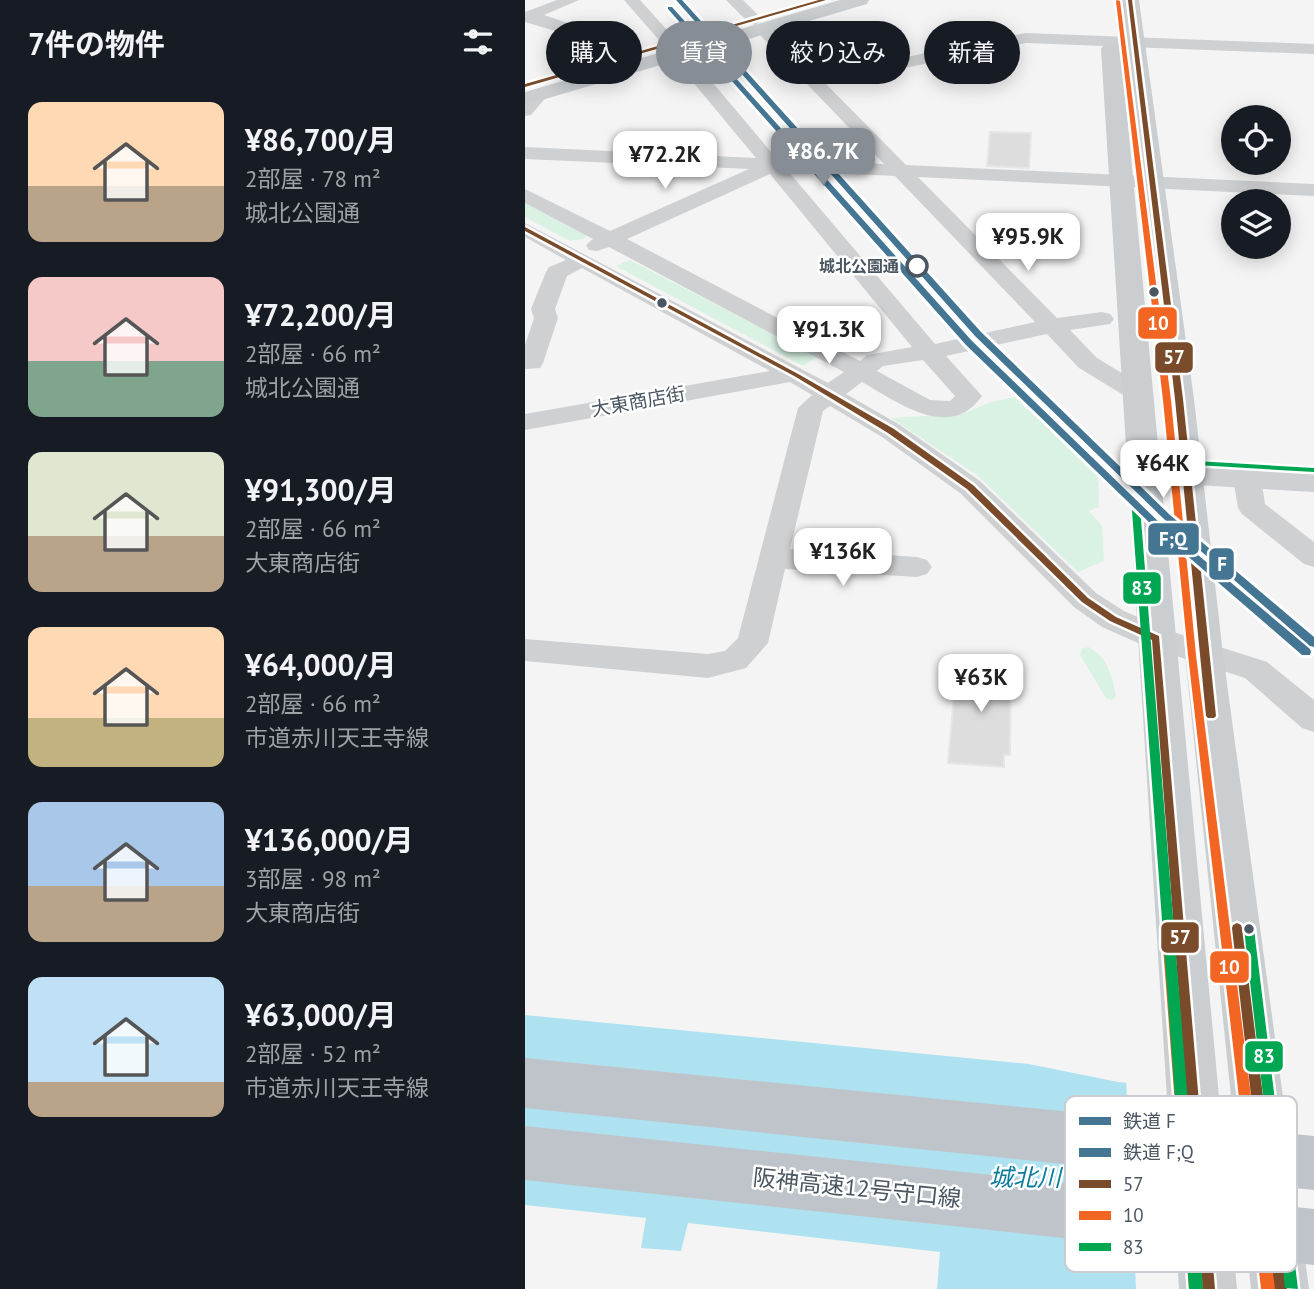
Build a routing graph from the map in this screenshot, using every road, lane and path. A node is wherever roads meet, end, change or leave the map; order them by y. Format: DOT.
graph roads {
  1 [pos="571,0"];
  2 [pos="632,0"];
  3 [pos="734,0"];
  4 [pos="824,0"];
  5 [pos="860,0"];
  6 [pos="1107,0"];
  7 [pos="1130,0"];
  8 [pos="527,17"];
  9 [pos="546,23"];
  10 [pos="759,24"];
  11 [pos="752,26"];
  12 [pos="656,27"];
  13 [pos="766,31"];
  14 [pos="1123,42"];
  15 [pos="1314,49"];
  16 [pos="656,55"];
  17 [pos="910,61"];
  18 [pos="705,84"];
  19 [pos="816,84"];
  20 [pos="530,93"];
  21 [pos="525,111"];
  22 [pos="525,153"];
  23 [pos="774,165"];
  24 [pos="900,172"];
  25 [pos="1122,182"];
  26 [pos="1153,183"];
  27 [pos="1314,190"];
  28 [pos="525,195"];
  29 [pos="525,229"];
  30 [pos="610,239"];
  31 [pos="578,257"];
  32 [pos="1102,319"];
  33 [pos="1051,326"];
  34 [pos="928,351"];
  35 [pos="531,363"];
  36 [pos="861,371"];
  37 [pos="793,374"];
  38 [pos="830,394"];
  39 [pos="1139,394"];
  40 [pos="525,422"];
  41 [pos="1165,473"];
  42 [pos="1247,478"];
  43 [pos="1314,482"];
  44 [pos="1314,557"];
  45 [pos="773,558"];
  46 [pos="917,568"];
  47 [pos="1156,638"];
  48 [pos="525,650"];
  49 [pos="1203,654"];
  50 [pos="1314,719"];
  51 [pos="525,1083"];
  52 [pos="1193,1096"];
  53 [pos="1257,1096"];
  54 [pos="1065,1138"];
  55 [pos="525,1153"];
  56 [pos="1065,1210"];
  1 -- 8 [label="street"];
  2 -- 12 [label="street"];
  3 -- 10 [label="street"];
  4 -- 10 [label="main road"];
  5 -- 10 [label="main road"];
  6 -- 14 [label="main road"];
  7 -- 14 [label="main road"];
  8 -- 9 [label="street"];
  10 -- 11 [label="main road"];
  10 -- 13 [label="street"];
  14 -- 15 [label="street"];
  14 -- 17 [label="street"];
  14 -- 25 [label="main road"];
  14 -- 26 [label="main road"];
  16 -- 20 [label="main road"];
  18 -- 23 [label="street"];
  19 -- 24 [label="street"];
  20 -- 21 [label="street"];
  22 -- 23 [label="street"];
  23 -- 24 [label="street"];
  23 -- 30 [label="street"];
  23 -- 34 [label="street"];
  24 -- 25 [label="street"];
  24 -- 33 [label="street"];
  25 -- 26 [label="street"];
  25 -- 39 [label="main road"];
  26 -- 27 [label="street"];
  26 -- 41 [label="main road"];
  28 -- 30 [label="street"];
  29 -- 31 [label="street"];
  30 -- 31 [label="street"];
  30 -- 36 [label="street"];
  31 -- 35 [label="street"];
  31 -- 37 [label="street"];
  32 -- 33 [label="street"];
  33 -- 34 [label="street"];
  33 -- 39 [label="street"];
  34 -- 36 [label="street"];
  34 -- 36 [label="street"];
  36 -- 38 [label="street"];
  37 -- 38 [label="street"];
  37 -- 40 [label="street, 大東商店街"];
  38 -- 45 [label="street"];
  38 -- 47 [label="street"];
  39 -- 41 [label="main road"];
  41 -- 42 [label="street"];
  41 -- 47 [label="main road"];
  41 -- 49 [label="main road"];
  42 -- 43 [label="street"];
  42 -- 44 [label="street"];
  45 -- 46 [label="street"];
  45 -- 48 [label="street"];
  47 -- 49 [label="street"];
  47 -- 52 [label="main road"];
  49 -- 50 [label="street"];
  49 -- 53 [label="main road"];
  51 -- 54 [label="highway"];
  55 -- 56 [label="highway, 阪神高速12号守口線"];
}
